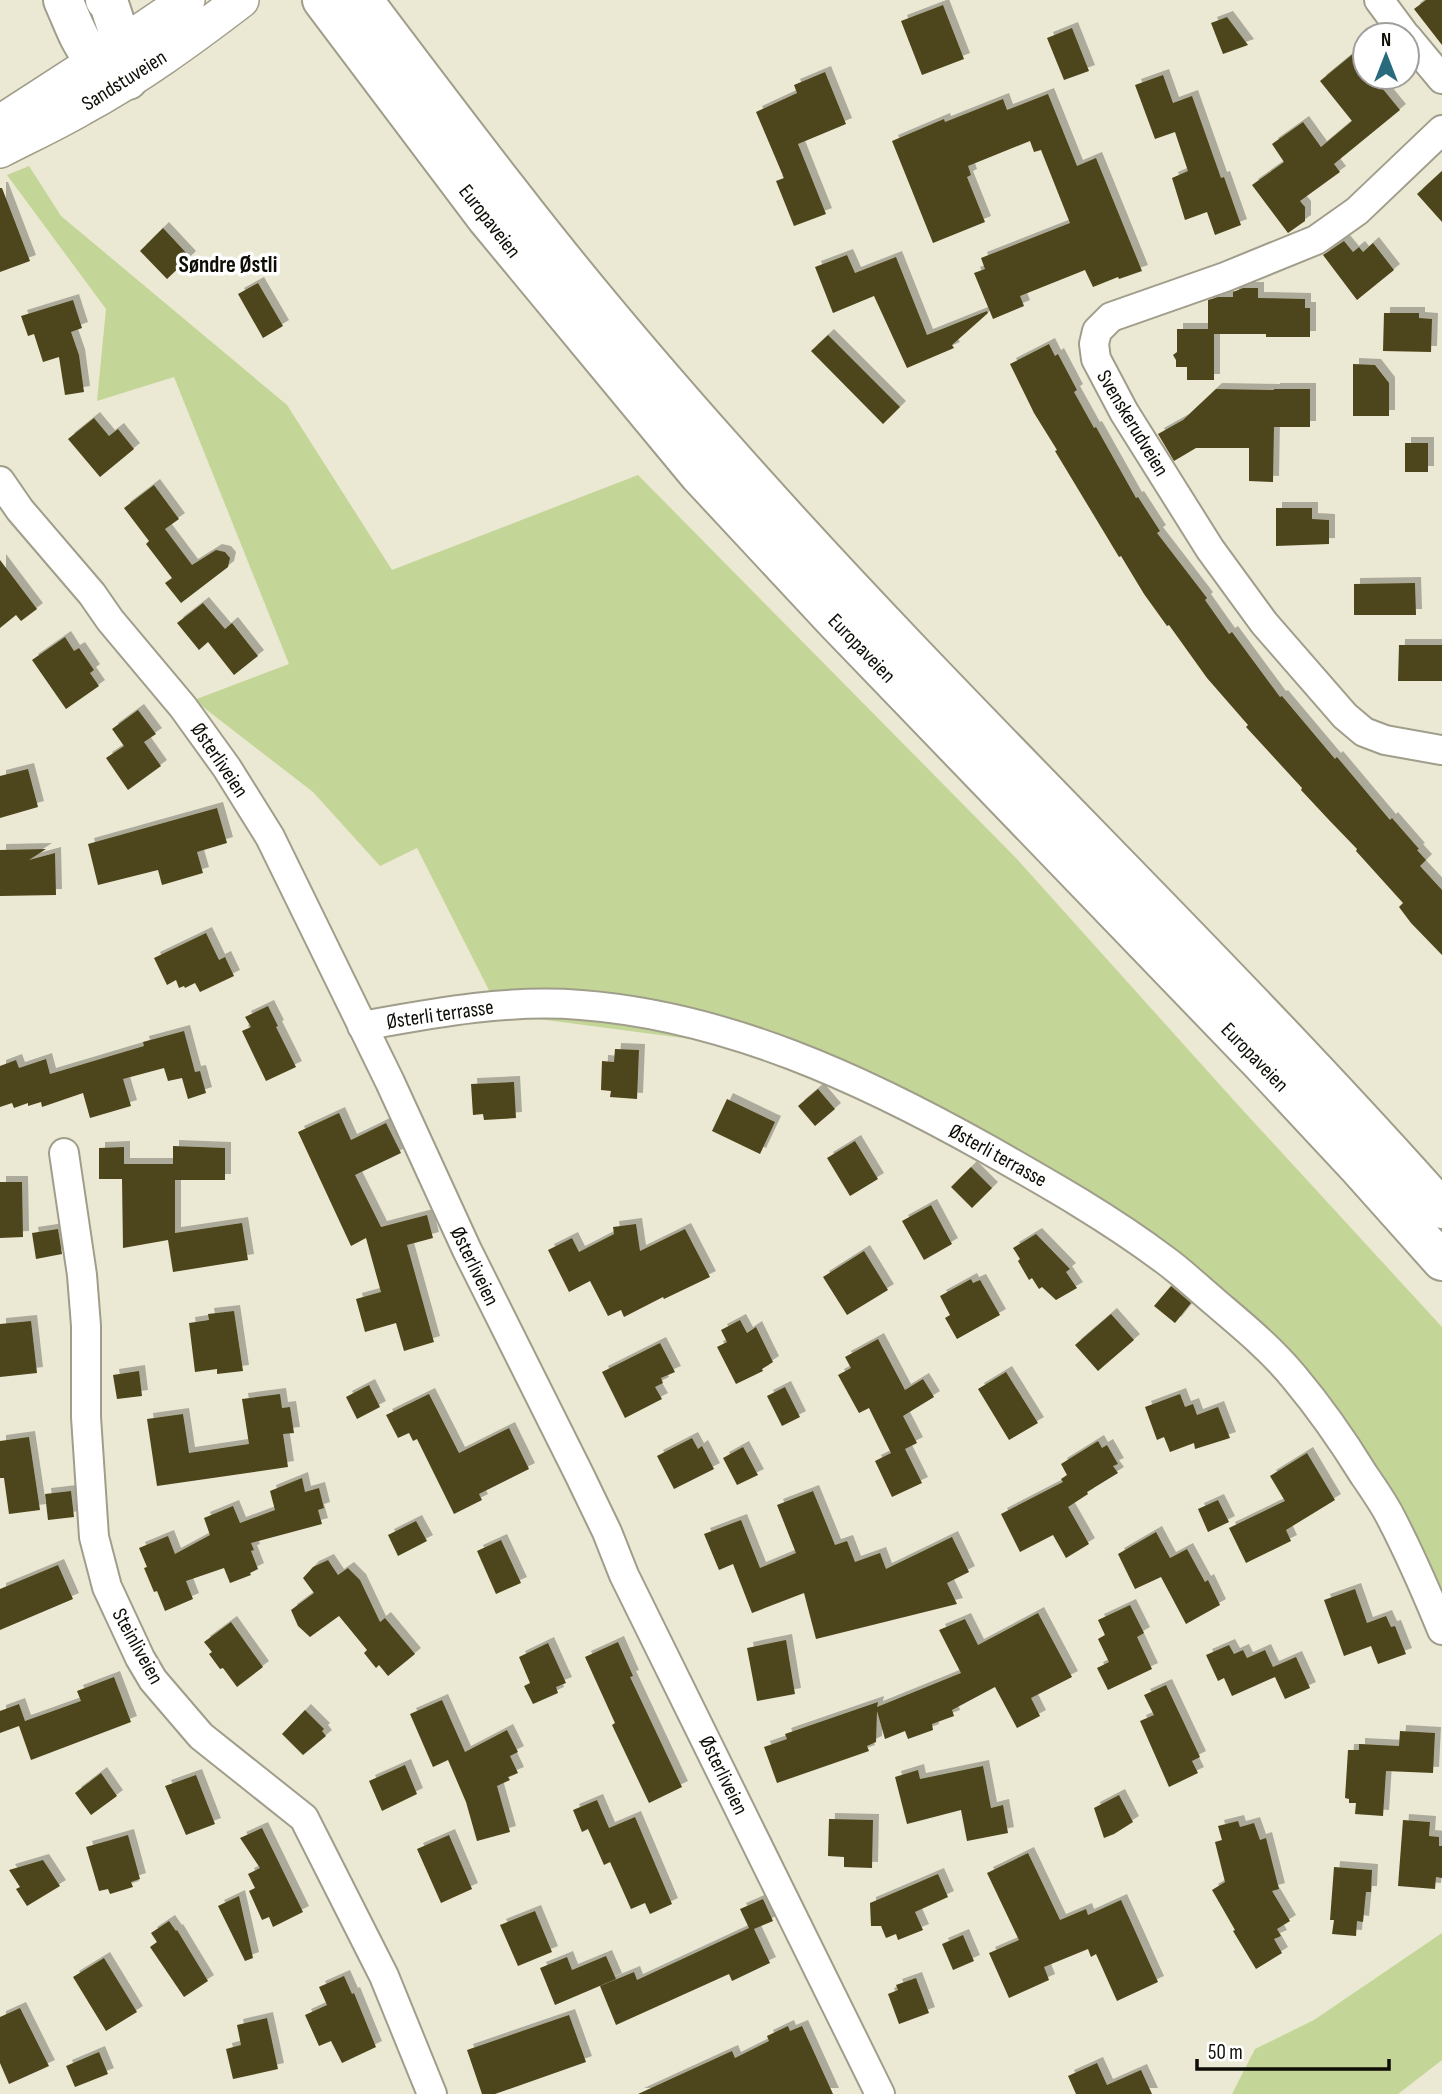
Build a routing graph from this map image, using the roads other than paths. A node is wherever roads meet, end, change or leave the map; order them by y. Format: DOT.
graph roads {
  1 [pos="63,0"];
  2 [pos="105,0"];
  3 [pos="241,0"];
  4 [pos="322,0"];
  5 [pos="363,0"];
  6 [pos="1379,0"];
  7 [pos="189,12"];
  8 [pos="1395,21"];
  9 [pos="1421,54"];
  10 [pos="115,62"];
  11 [pos="1442,79"];
  12 [pos="0,123"];
  13 [pos="1442,130"];
  14 [pos="0,150"];
  15 [pos="0,481"];
  16 [pos="10,517"];
  17 [pos="1441,750"];
  18 [pos="362,1026"];
  19 [pos="64,1153"];
  20 [pos="1442,1209"];
  21 [pos="1442,1261"];
  22 [pos="1442,1630"];
  23 [pos="432,2094"];
  24 [pos="880,2094"];
  1 -- 10 [label="highway"];
  2 -- 10 [label="highway"];
  3 -- 7 [label="main road, Sandstuveien"];
  4 -- 21 [label="highway, Europaveien"];
  5 -- 20 [label="highway, Europaveien"];
  6 -- 8 [label="street"];
  7 -- 10 [label="main road, Sandstuveien"];
  9 -- 11 [label="street"];
  10 -- 12 [label="main road, Sandstuveien"];
  10 -- 14 [label="main road, Sandstuveien"];
  13 -- 17 [label="street, Svenskerudveien"];
  15 -- 16 [label="street, Østerliveien"];
  16 -- 18 [label="street, Østerliveien"];
  18 -- 22 [label="street, Østerli terrasse"];
  18 -- 24 [label="street, Østerliveien"];
  19 -- 23 [label="street, Steinliveien"];
}
